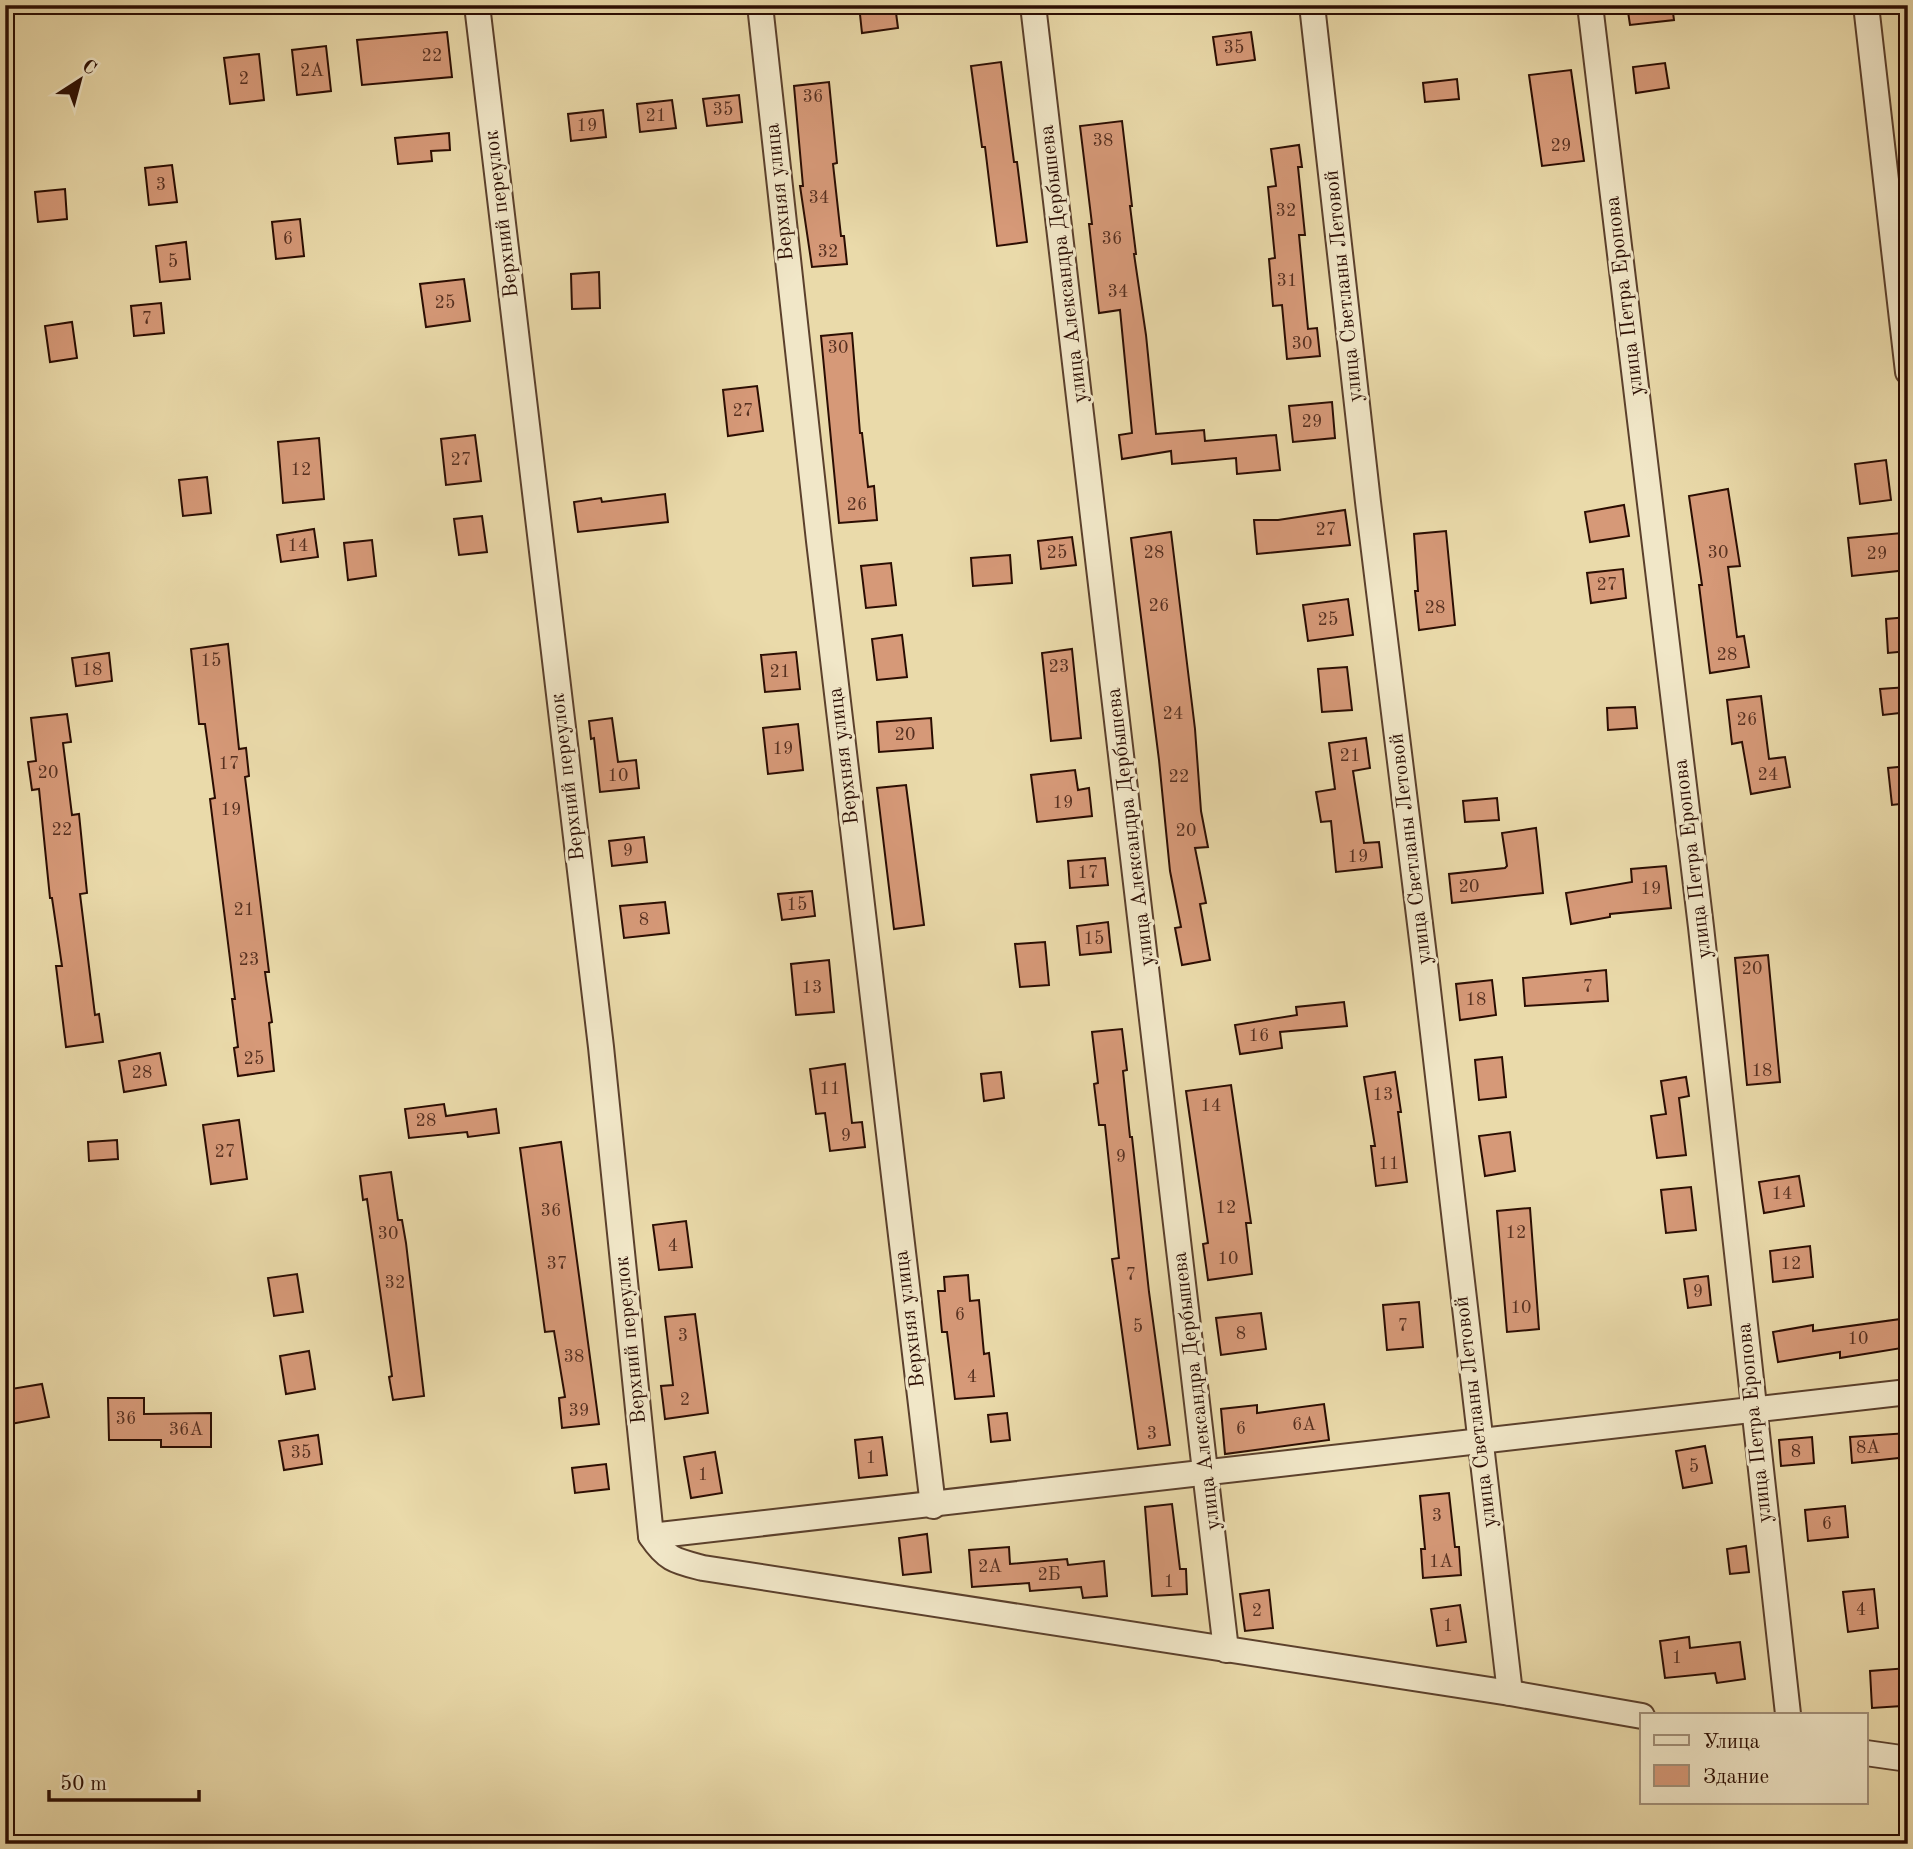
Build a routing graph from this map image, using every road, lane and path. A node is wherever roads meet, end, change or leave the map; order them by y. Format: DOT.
graph roads {
  1 [pos="477,5"];
  2 [pos="760,5"];
  3 [pos="1033,5"];
  4 [pos="1312,5"];
  5 [pos="1590,5"];
  6 [pos="1866,5"];
  7 [pos="1908,372"];
  8 [pos="1908,1392"];
  9 [pos="1753,1410"];
  10 [pos="1479,1442"];
  11 [pos="1206,1472"];
  12 [pos="933,1506"];
  13 [pos="655,1542"];
  14 [pos="1226,1650"];
  15 [pos="1510,1693"];
  16 [pos="1788,1713"];
  17 [pos="1640,1716"];
  18 [pos="1868,1752"];
  19 [pos="1908,1759"];
  1 -- 13 [label="street, Верхний переулок"];
  2 -- 12 [label="street, Верхняя улица"];
  3 -- 11 [label="street, улица Александра Дербышева"];
  4 -- 10 [label="street, улица Светланы Летовой"];
  5 -- 9 [label="street, улица Петра Еропова"];
  6 -- 7 [label="street"];
  8 -- 9 [label="street"];
  9 -- 10 [label="street"];
  9 -- 16 [label="street, улица Петра Еропова"];
  10 -- 11 [label="street"];
  10 -- 15 [label="street, улица Светланы Летовой"];
  11 -- 12 [label="street"];
  11 -- 14 [label="street, улица Александра Дербышева"];
  12 -- 13 [label="street"];
  13 -- 14 [label="street"];
  14 -- 15 [label="street"];
  15 -- 17 [label="street"];
  18 -- 19 [label="street"];
}
